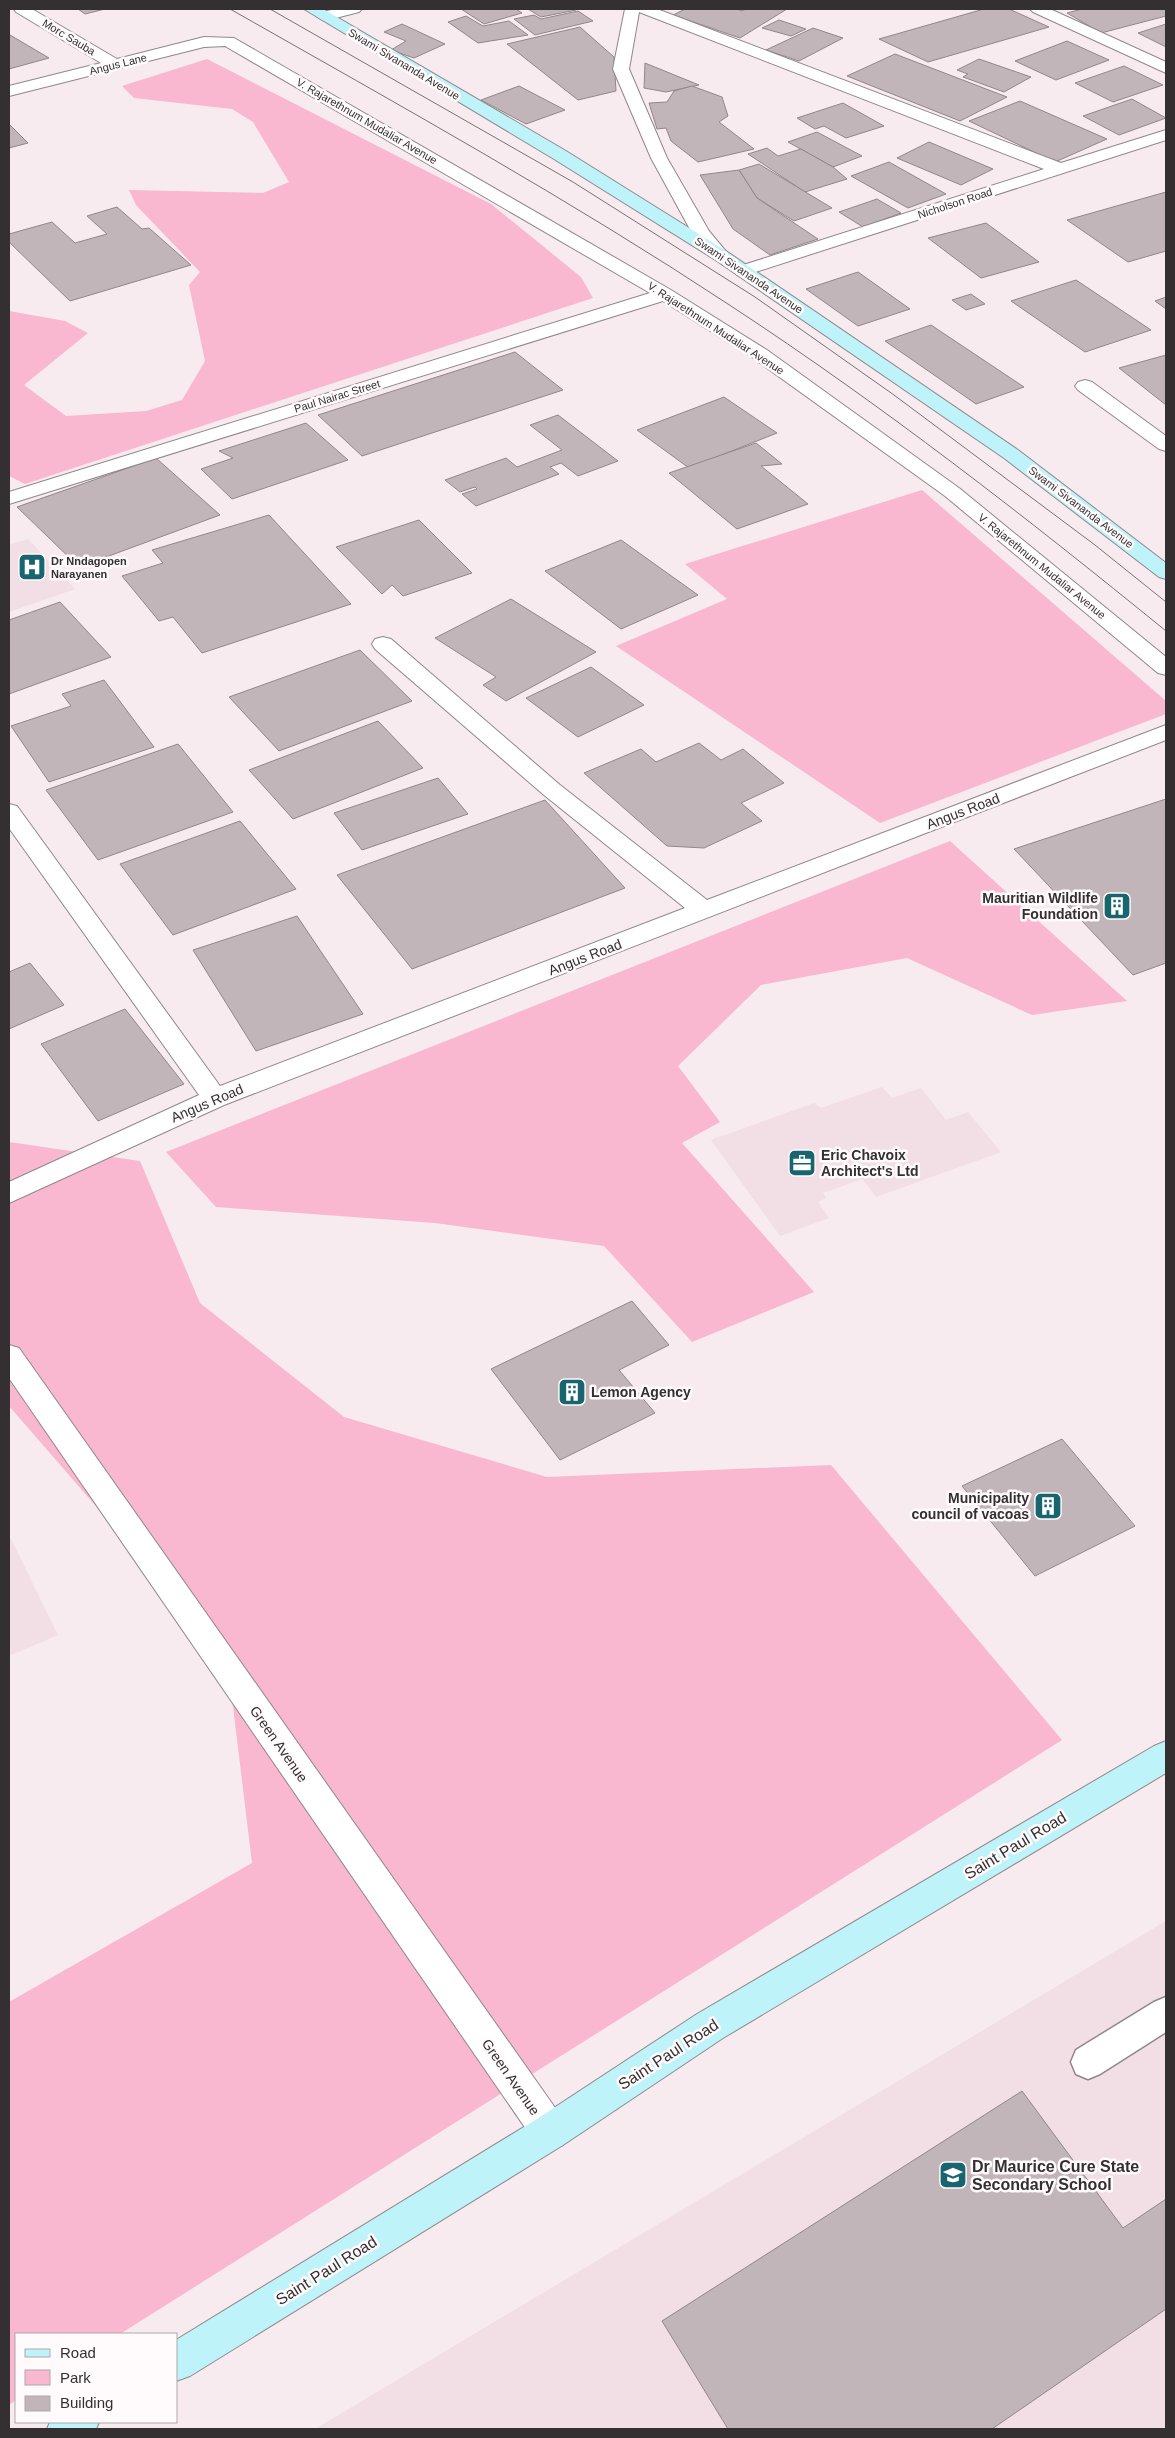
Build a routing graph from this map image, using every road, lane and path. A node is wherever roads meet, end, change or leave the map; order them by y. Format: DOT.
graph roads {
  1 [pos="21,9"];
  2 [pos="354,9"];
  3 [pos="632,9"];
  4 [pos="644,9"];
  5 [pos="1038,9"];
  6 [pos="318,12"];
  7 [pos="228,42"];
  8 [pos="116,64"];
  9 [pos="1166,68"];
  10 [pos="9,91"];
  11 [pos="1166,135"];
  12 [pos="1060,169"];
  13 [pos="720,255"];
  14 [pos="743,271"];
  15 [pos="665,294"];
  16 [pos="1085,386"];
  17 [pos="1166,445"];
  18 [pos="9,498"];
  19 [pos="1166,573"];
  20 [pos="383,644"];
  21 [pos="1166,668"];
  22 [pos="1166,732"];
  23 [pos="9,811"];
  24 [pos="705,911"];
  25 [pos="215,1098"];
  26 [pos="9,1193"];
  27 [pos="9,1356"];
  28 [pos="1166,1756"];
  29 [pos="1166,2013"];
  30 [pos="1088,2062"];
  31 [pos="550,2132"];
  32 [pos="178,2361"];
  1 -- 8 [label="street, Morc Sauba"];
  2 -- 6 [label="street"];
  3 -- 13 [label="street"];
  4 -- 12 [label="street"];
  5 -- 9 [label="street"];
  6 -- 13 [label="street, Swami Sivananda Avenue"];
  7 -- 8 [label="street, Angus Lane"];
  7 -- 15 [label="street, V. Rajarethnum Mudaliar Avenue"];
  8 -- 10 [label="street, Angus Lane"];
  11 -- 12 [label="street, Nicholson Road"];
  12 -- 14 [label="street, Nicholson Road"];
  13 -- 14 [label="street, Swami Sivananda Avenue"];
  14 -- 19 [label="street, Swami Sivananda Avenue"];
  15 -- 18 [label="street, Paul Nairac Street"];
  15 -- 21 [label="street, V. Rajarethnum Mudaliar Avenue"];
  16 -- 17 [label="street"];
  20 -- 24 [label="street"];
  22 -- 24 [label="street, Angus Road"];
  23 -- 25 [label="street"];
  24 -- 25 [label="street, Angus Road"];
  25 -- 26 [label="street, Angus Road"];
  27 -- 31 [label="street, Green Avenue"];
  28 -- 31 [label="street, Saint Paul Road"];
  29 -- 30 [label="lane"];
  31 -- 32 [label="street, Saint Paul Road"];
}
